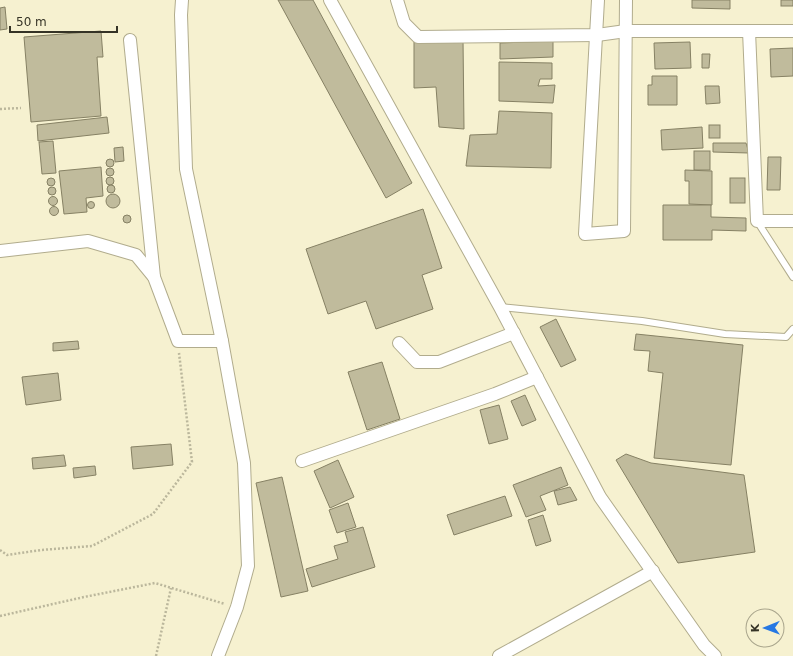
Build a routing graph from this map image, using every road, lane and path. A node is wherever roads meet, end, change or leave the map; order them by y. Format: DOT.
graph roads {
  1 [pos="182,0"];
  2 [pos="330,0"];
  3 [pos="397,0"];
  4 [pos="598,0"];
  5 [pos="626,0"];
  6 [pos="626,31"];
  7 [pos="749,31"];
  8 [pos="793,32"];
  9 [pos="597,35"];
  10 [pos="130,40"];
  11 [pos="21,108"];
  12 [pos="0,109"];
  13 [pos="758,221"];
  14 [pos="793,221"];
  15 [pos="0,251"];
  16 [pos="154,277"];
  17 [pos="793,277"];
  18 [pos="500,307"];
  19 [pos="793,329"];
  20 [pos="514,333"];
  21 [pos="178,341"];
  22 [pos="222,342"];
  23 [pos="399,343"];
  24 [pos="537,377"];
  25 [pos="302,461"];
  26 [pos="0,550"];
  27 [pos="653,571"];
  28 [pos="171,588"];
  29 [pos="237,607"];
  30 [pos="0,616"];
  31 [pos="156,656"];
  32 [pos="218,656"];
  33 [pos="500,656"];
  34 [pos="715,656"];
  1 -- 22 [label="street"];
  2 -- 18 [label="street"];
  3 -- 9 [label="street"];
  4 -- 9 [label="street"];
  5 -- 6 [label="street"];
  6 -- 7 [label="street"];
  6 -- 9 [label="street"];
  6 -- 9 [label="street"];
  7 -- 8 [label="street"];
  7 -- 13 [label="street"];
  10 -- 16 [label="street"];
  11 -- 12 [label="path"];
  13 -- 14 [label="street"];
  13 -- 17 [label="lane"];
  15 -- 16 [label="street"];
  16 -- 21 [label="street"];
  18 -- 19 [label="lane"];
  18 -- 20 [label="street"];
  20 -- 23 [label="street"];
  20 -- 24 [label="street"];
  21 -- 22 [label="street"];
  21 -- 26 [label="path"];
  22 -- 29 [label="street"];
  24 -- 25 [label="street"];
  24 -- 27 [label="street"];
  27 -- 33 [label="street"];
  27 -- 34 [label="street"];
  28 -- 29 [label="path"];
  28 -- 30 [label="path"];
  28 -- 31 [label="path"];
  29 -- 32 [label="street"];
}
